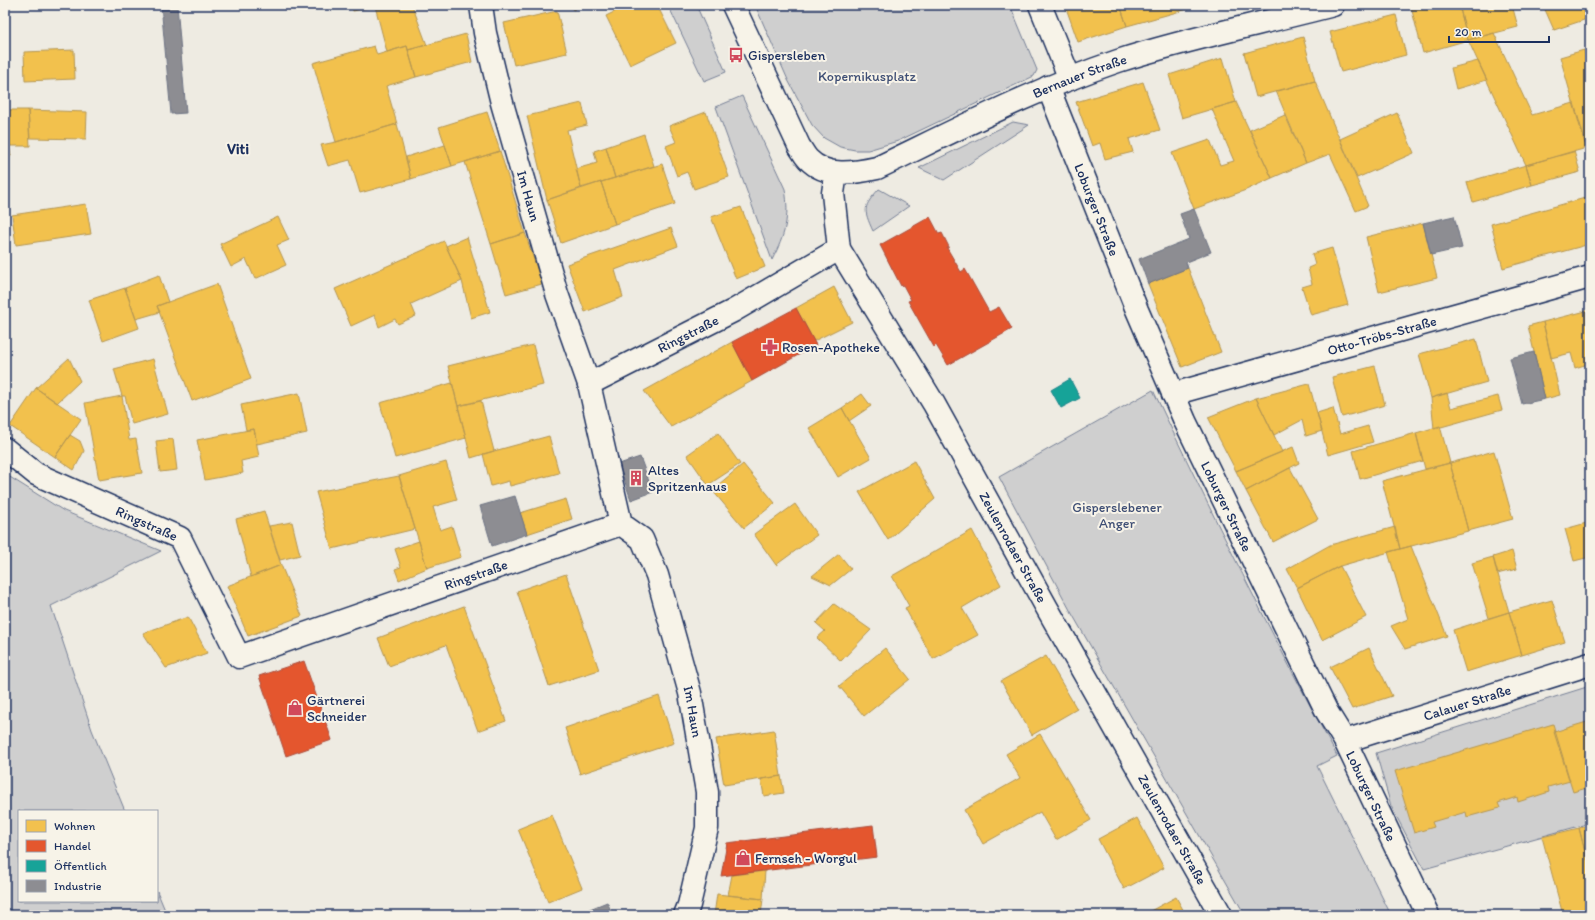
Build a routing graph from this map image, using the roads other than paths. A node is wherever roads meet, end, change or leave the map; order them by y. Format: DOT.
graph roads {
  1 [pos="481,5"];
  2 [pos="733,5"];
  3 [pos="1040,5"];
  4 [pos="1333,5"];
  5 [pos="1070,79"];
  6 [pos="1048,87"];
  7 [pos="836,173"];
  8 [pos="839,249"];
  9 [pos="1590,277"];
  10 [pos="589,384"];
  11 [pos="1173,394"];
  12 [pos="5,449"];
  13 [pos="621,524"];
  14 [pos="1590,664"];
  15 [pos="1345,741"];
  16 [pos="686,915"];
  17 [pos="1220,915"];
  18 [pos="1428,915"];
  1 -- 10 [label="street, Im Haun"];
  2 -- 7 [label="street"];
  3 -- 5 [label="street"];
  4 -- 5 [label="street, Bernauer Straße"];
  5 -- 6 [label="street, Bernauer Straße"];
  6 -- 7 [label="street, Bernauer Straße"];
  6 -- 11 [label="street, Loburger Straße"];
  7 -- 8 [label="street, Zeulenrodaer Straße"];
  8 -- 10 [label="street, Ringstraße"];
  8 -- 17 [label="street, Zeulenrodaer Straße"];
  9 -- 11 [label="street, Otto-Tröbs-Straße"];
  10 -- 13 [label="street"];
  11 -- 15 [label="street, Loburger Straße"];
  12 -- 13 [label="street, Ringstraße"];
  13 -- 16 [label="street, Im Haun"];
  14 -- 15 [label="street, Calauer Straße"];
  15 -- 18 [label="street, Loburger Straße"];
}
